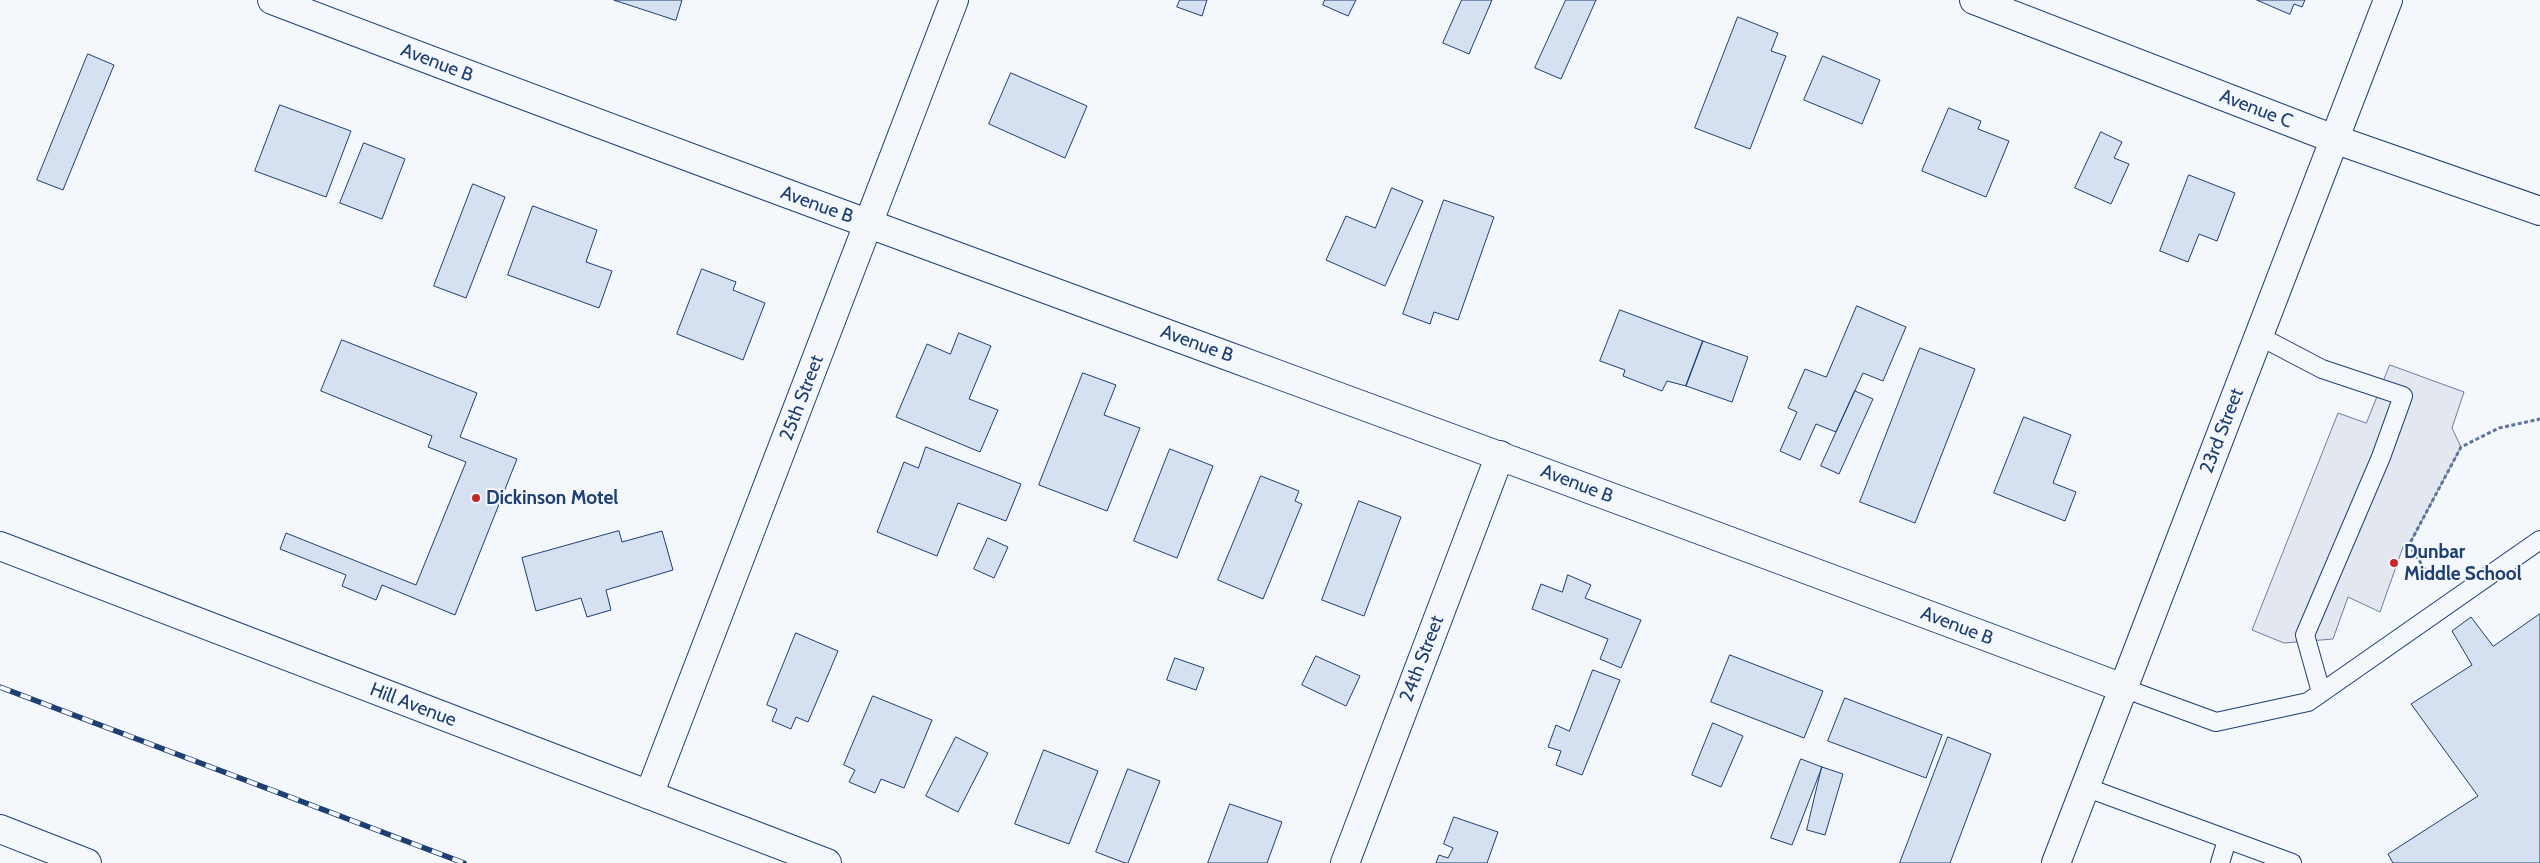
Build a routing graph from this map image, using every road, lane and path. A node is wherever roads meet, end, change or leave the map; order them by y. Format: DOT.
graph roads {
  1 [pos="272,0"];
  2 [pos="954,0"];
  3 [pos="1974,0"];
  4 [pos="2388,0"];
  5 [pos="2334,139"];
  6 [pos="2540,211"];
  7 [pos="868,224"];
  8 [pos="2259,336"];
  9 [pos="2540,419"];
  10 [pos="1500,455"];
  11 [pos="2540,540"];
  12 [pos="0,546"];
  13 [pos="2450,604"];
  14 [pos="2123,688"];
  15 [pos="2321,692"];
  16 [pos="2085,787"];
  17 [pos="649,795"];
  18 [pos="0,829"];
  19 [pos="2227,840"];
  20 [pos="87,863"];
  21 [pos="827,863"];
  22 [pos="1345,863"];
  23 [pos="2056,863"];
  24 [pos="2220,863"];
  25 [pos="2292,863"];
  1 -- 7 [label="street, Avenue B"];
  2 -- 7 [label="street, 25th Street"];
  3 -- 5 [label="street, Avenue C"];
  4 -- 5 [label="street, 23rd Street"];
  5 -- 6 [label="street, Avenue C"];
  5 -- 8 [label="street, 23rd Street"];
  7 -- 10 [label="street, Avenue B"];
  7 -- 17 [label="street, 25th Street"];
  8 -- 14 [label="street, 23rd Street"];
  8 -- 15 [label="lane"];
  9 -- 13 [label="path"];
  10 -- 14 [label="street, Avenue B"];
  10 -- 22 [label="street, 24th Street"];
  11 -- 13 [label="lane"];
  12 -- 17 [label="street, Hill Avenue"];
  13 -- 15 [label="lane"];
  14 -- 15 [label="lane"];
  14 -- 16 [label="street, 23rd Street"];
  16 -- 19 [label="lane"];
  16 -- 23 [label="street, 23rd Street"];
  17 -- 21 [label="street, Hill Avenue"];
  18 -- 20 [label="street"];
  19 -- 24 [label="lane"];
  19 -- 25 [label="lane"];
}
